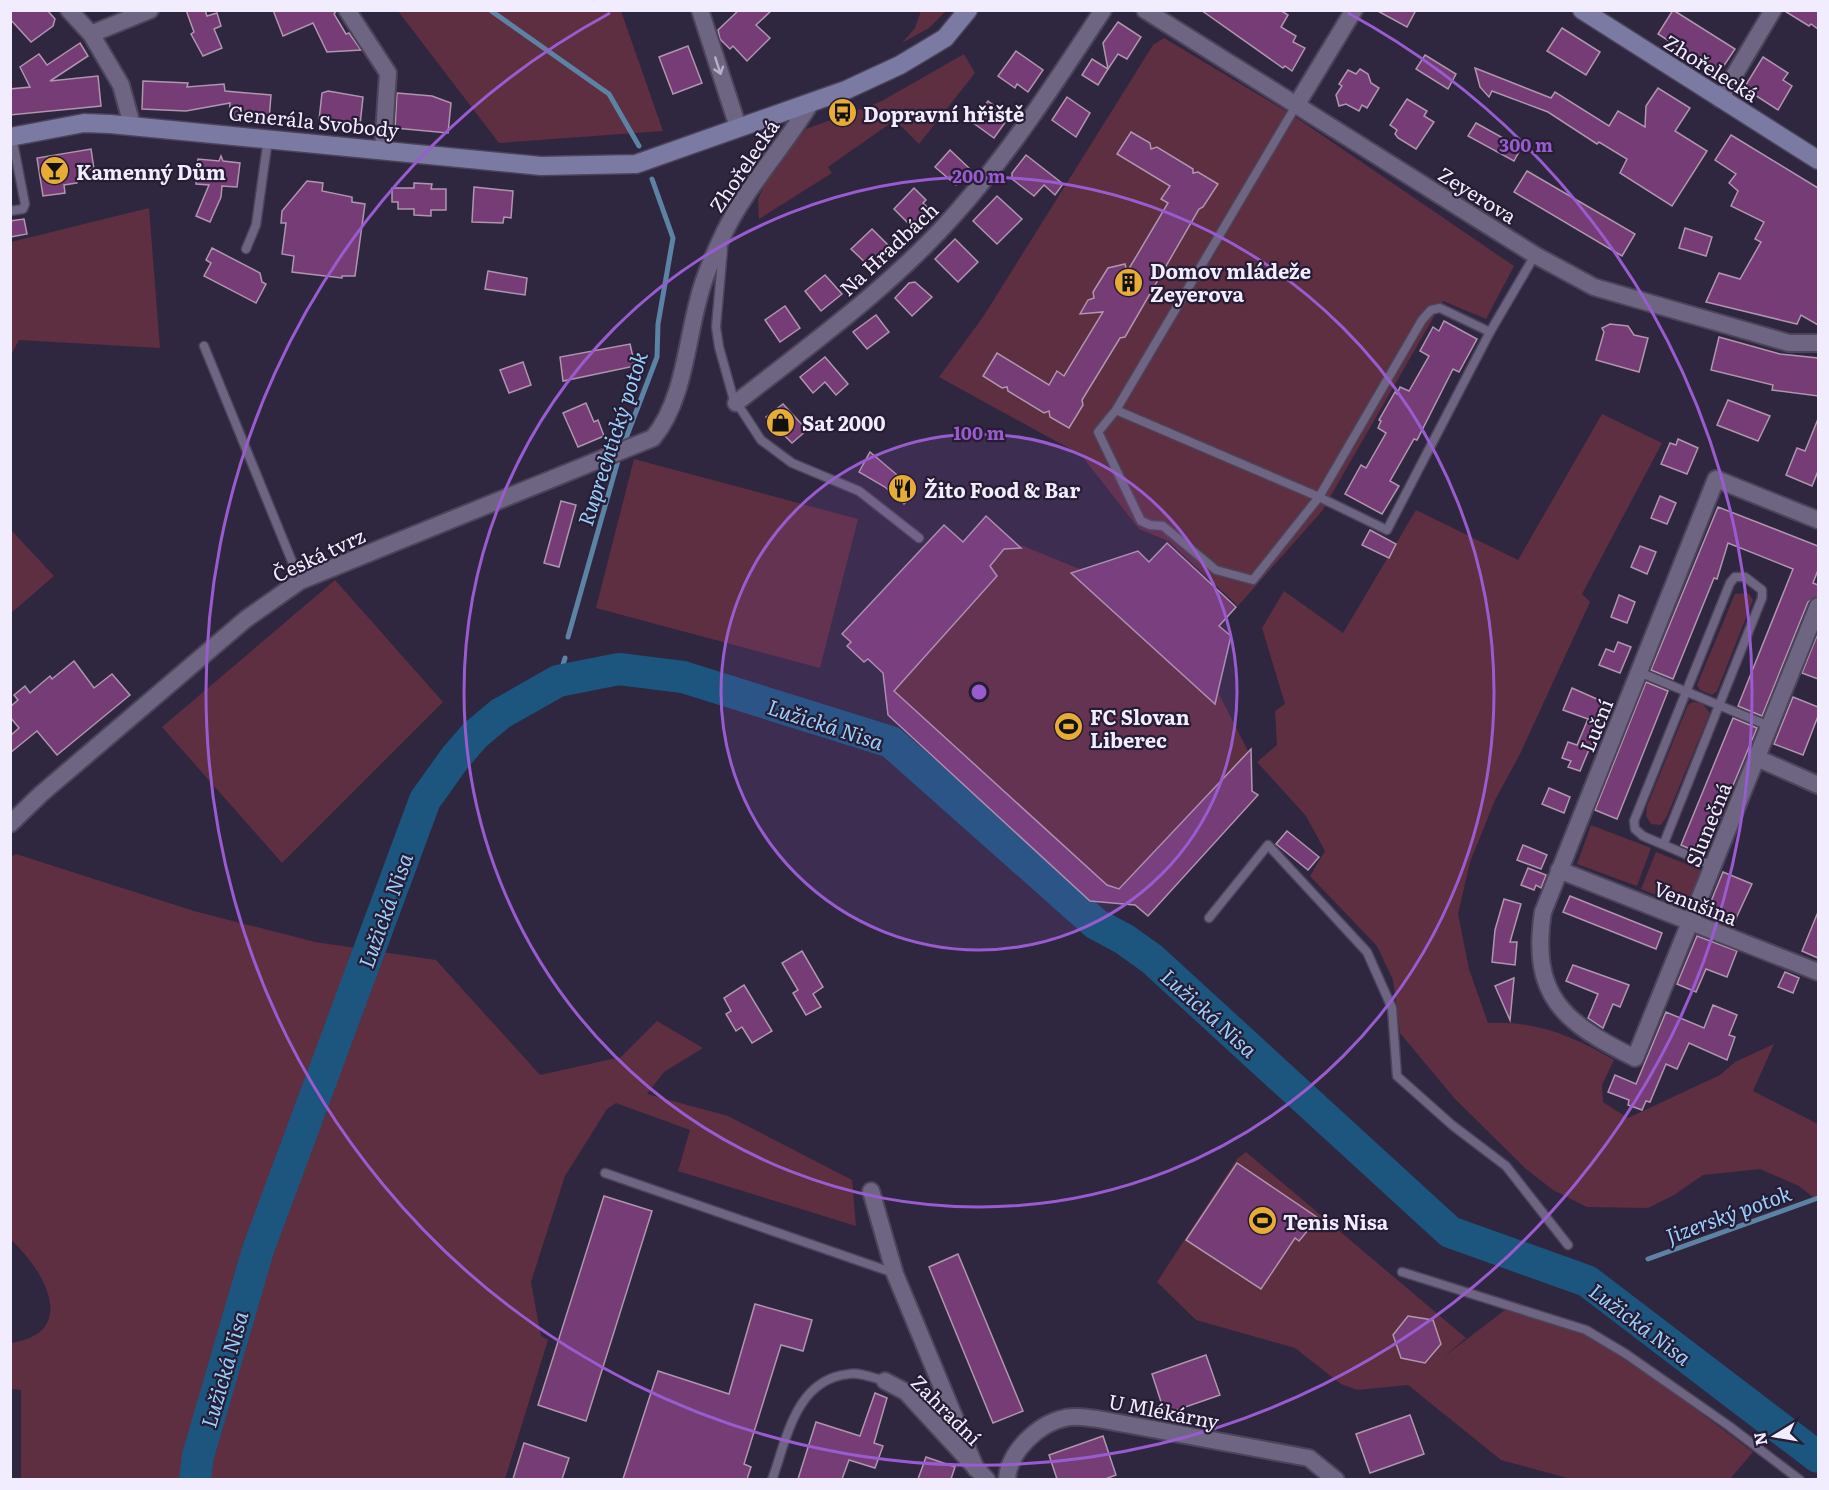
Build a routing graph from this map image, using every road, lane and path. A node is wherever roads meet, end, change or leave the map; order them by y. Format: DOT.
graph roads {
  1 [pos="69,10"];
  2 [pos="150,10"];
  3 [pos="347,10"];
  4 [pos="700,10"];
  5 [pos="968,10"];
  6 [pos="1103,10"];
  7 [pos="1145,10"];
  8 [pos="1354,10"];
  9 [pos="1773,10"];
  10 [pos="1582,11"];
  11 [pos="91,34"];
  12 [pos="1720,99"];
  13 [pos="810,104"];
  14 [pos="1297,104"];
  15 [pos="132,125"];
  16 [pos="738,127"];
  17 [pos="11,137"];
  18 [pos="268,138"];
  19 [pos="383,149"];
  20 [pos="1818,160"];
  21 [pos="615,166"];
  22 [pos="10,211"];
  23 [pos="724,234"];
  24 [pos="246,249"];
  25 [pos="1535,255"];
  26 [pos="1490,332"];
  27 [pos="1818,343"];
  28 [pos="204,346"];
  29 [pos="736,403"];
  30 [pos="1116,410"];
  31 [pos="636,447"];
  32 [pos="1319,497"];
  33 [pos="1818,520"];
  34 [pos="920,538"];
  35 [pos="300,581"];
  36 [pos="1818,606"];
  37 [pos="1639,672"];
  38 [pos="1688,691"];
  39 [pos="1721,706"];
  40 [pos="1769,726"];
  41 [pos="1757,758"];
  42 [pos="1818,785"];
  43 [pos="10,824"];
  44 [pos="1664,843"];
  45 [pos="1713,866"];
  46 [pos="1559,870"];
  47 [pos="1209,918"];
  48 [pos="1690,922"];
  49 [pos="1818,972"];
  50 [pos="1635,1058"];
  51 [pos="605,1173"];
  52 [pos="871,1191"];
  53 [pos="1568,1245"];
  54 [pos="1402,1272"];
  55 [pos="895,1274"];
  56 [pos="885,1381"];
  57 [pos="982,1474"];
  58 [pos="772,1479"];
  59 [pos="1007,1479"];
  60 [pos="1336,1479"];
  61 [pos="1800,1479"];
  1 -- 11 [label="street"];
  2 -- 11 [label="street"];
  3 -- 19 [label="street"];
  4 -- 16 [label="street, one-way"];
  5 -- 13 [label="main road, Zhořelecká"];
  6 -- 29 [label="street, Na Hradbách"];
  7 -- 14 [label="street, Zeyerova"];
  8 -- 14 [label="street"];
  9 -- 12 [label="street"];
  10 -- 12 [label="main road, Zhořelecká"];
  11 -- 15 [label="street"];
  12 -- 20 [label="main road, Zhořelecká"];
  13 -- 16 [label="main road, Zhořelecká"];
  13 -- 23 [label="street, Zhořelecká"];
  14 -- 25 [label="street, Zeyerova"];
  14 -- 30 [label="lane"];
  15 -- 17 [label="main road, Generála Svobody"];
  15 -- 18 [label="main road, Generála Svobody"];
  16 -- 21 [label="main road, Zhořelecká"];
  17 -- 22 [label="lane"];
  18 -- 19 [label="main road, Generála Svobody"];
  18 -- 24 [label="lane"];
  19 -- 21 [label="main road, Generála Svobody"];
  23 -- 29 [label="lane"];
  23 -- 31 [label="street, Zhořelecká"];
  25 -- 26 [label="lane"];
  25 -- 27 [label="street, Zeyerova"];
  26 -- 32 [label="lane"];
  26 -- 32 [label="lane"];
  28 -- 35 [label="lane"];
  29 -- 34 [label="lane"];
  30 -- 32 [label="lane"];
  30 -- 32 [label="lane"];
  31 -- 35 [label="street, Česká tvrz"];
  33 -- 37 [label="street, Luční"];
  35 -- 43 [label="street, Česká tvrz"];
  36 -- 40 [label="street, Slunečná"];
  37 -- 38 [label="lane"];
  37 -- 46 [label="street, Luční"];
  38 -- 39 [label="lane"];
  38 -- 39 [label="lane"];
  38 -- 44 [label="lane"];
  39 -- 40 [label="lane"];
  39 -- 44 [label="lane"];
  40 -- 41 [label="street, Slunečná"];
  41 -- 42 [label="street"];
  41 -- 45 [label="street, Slunečná"];
  44 -- 45 [label="lane"];
  45 -- 48 [label="street, Slunečná"];
  46 -- 48 [label="street, Venušina"];
  46 -- 50 [label="street, Luční"];
  47 -- 53 [label="lane"];
  48 -- 49 [label="street, Venušina"];
  48 -- 50 [label="street, Slunečná"];
  51 -- 55 [label="lane"];
  52 -- 55 [label="street, Zahradní"];
  54 -- 61 [label="lane"];
  55 -- 57 [label="street, Zahradní"];
  56 -- 57 [label="street, Zahradní"];
  56 -- 58 [label="lane, Zahradní"];
  59 -- 60 [label="street, U Mlékárny"];
}
